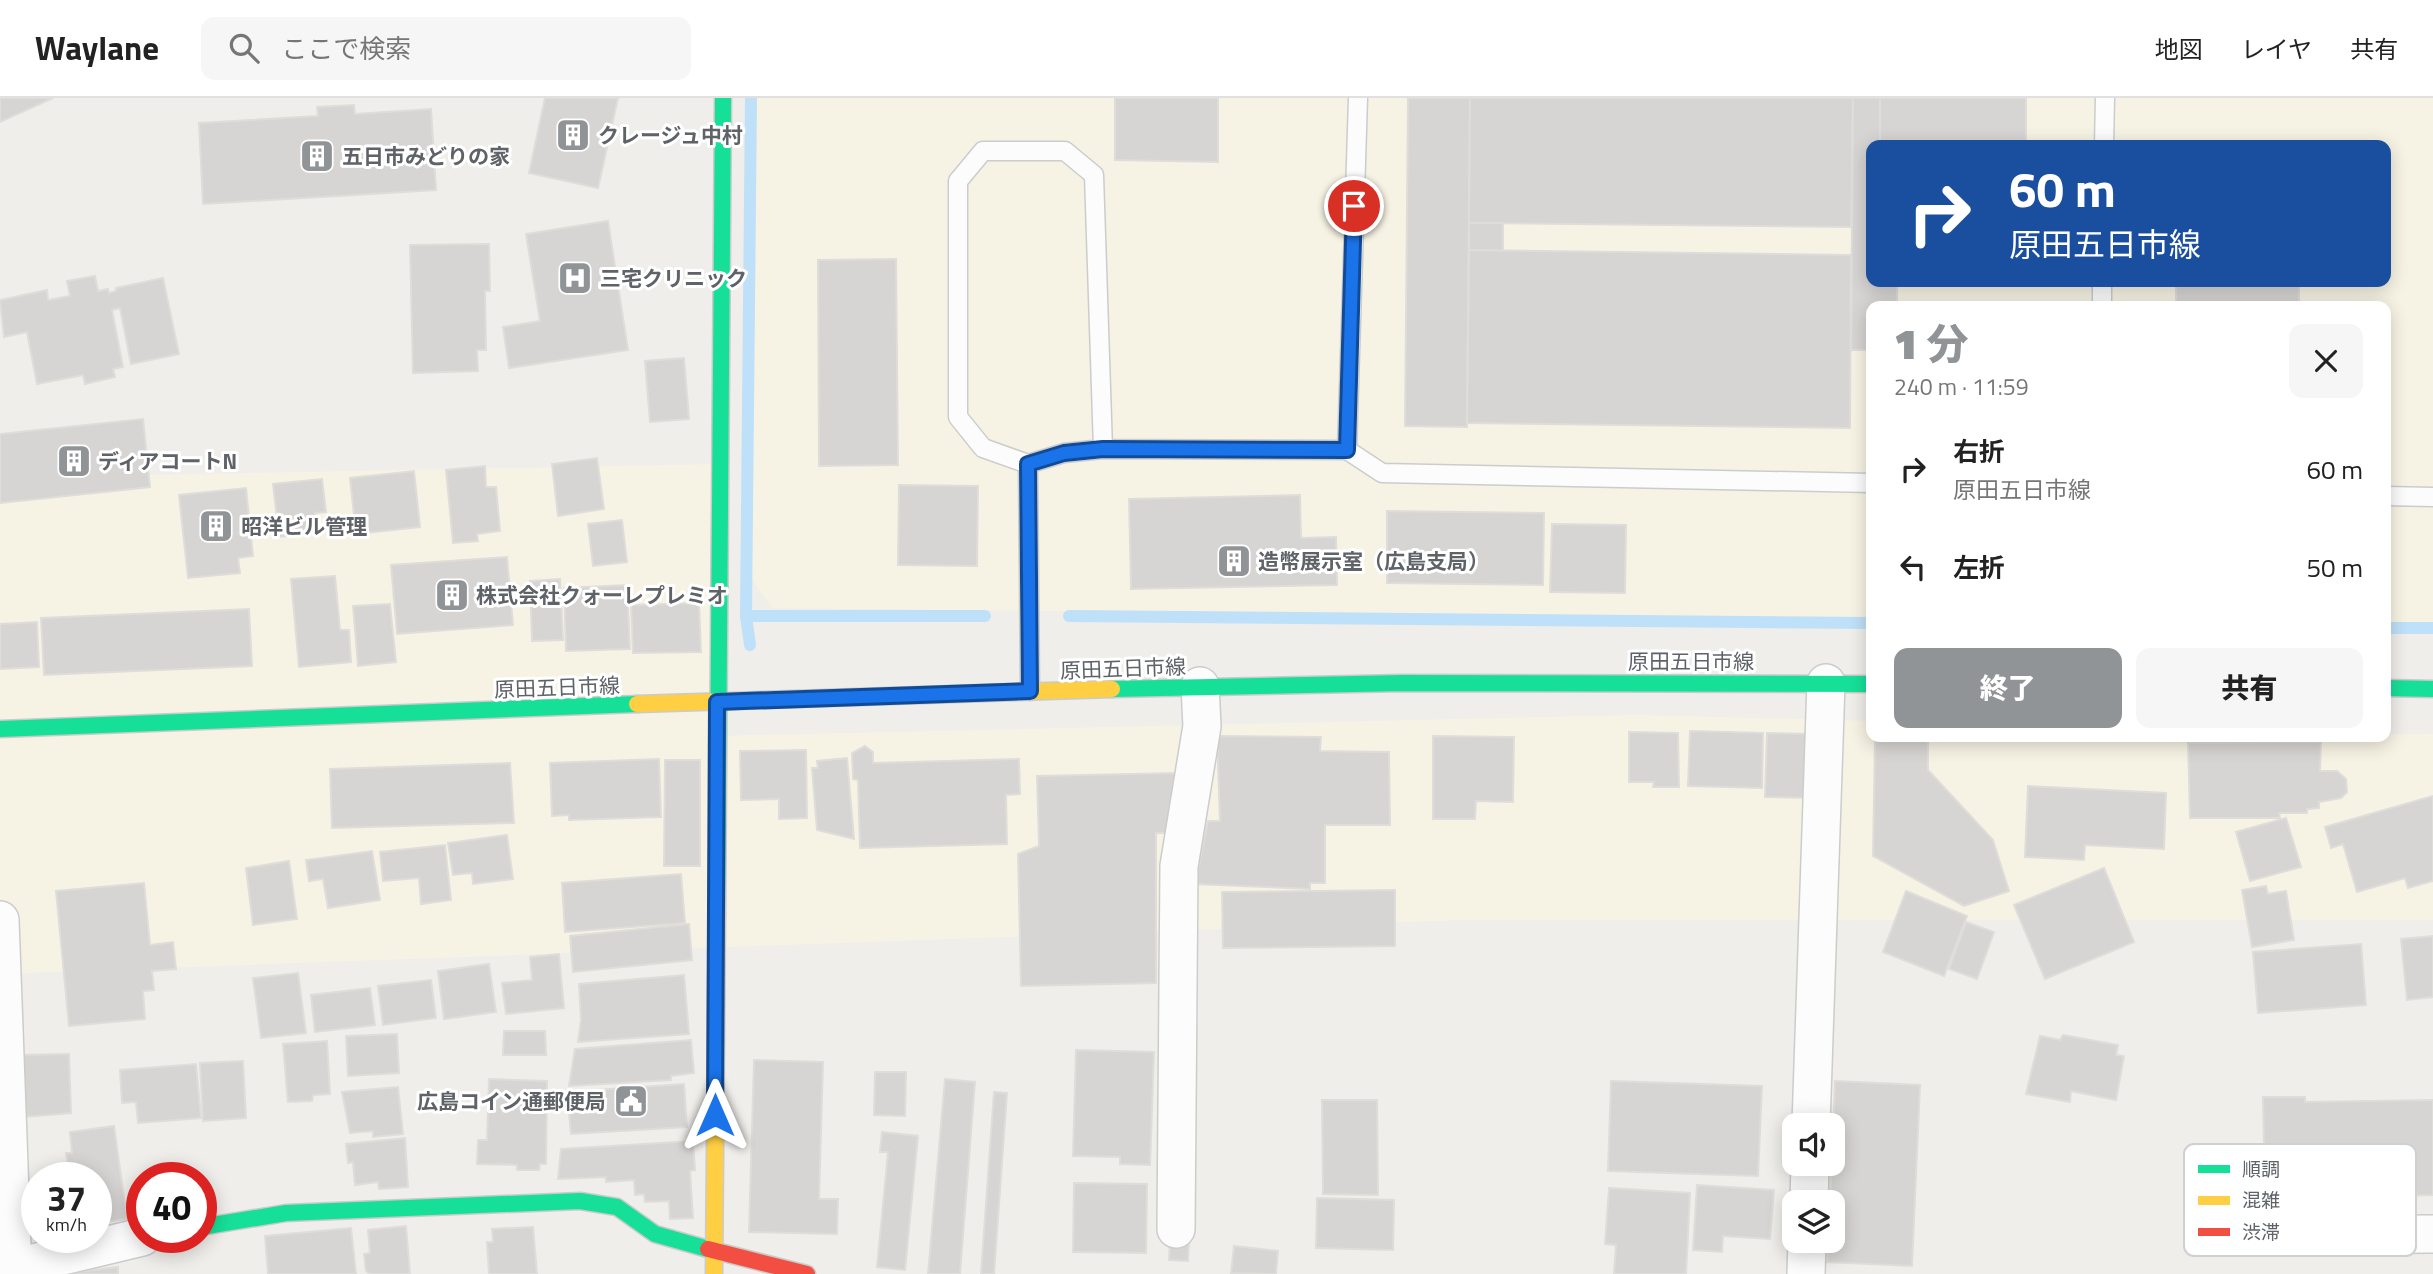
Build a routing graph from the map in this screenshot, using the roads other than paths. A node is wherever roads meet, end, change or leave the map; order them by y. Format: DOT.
graph roads {
  1 [pos="723,98"];
  2 [pos="1358,98"];
  3 [pos="2104,98"];
  4 [pos="2104,140"];
  5 [pos="1103,449"];
  6 [pos="1347,450"];
  7 [pos="1028,464"];
  8 [pos="1866,483"];
  9 [pos="2391,496"];
  10 [pos="2433,496"];
  11 [pos="1826,683"];
  12 [pos="1866,684"];
  13 [pos="1200,686"];
  14 [pos="2391,688"];
  15 [pos="2433,689"];
  16 [pos="1030,691"];
  17 [pos="717,702"];
  18 [pos="0,729"];
  19 [pos="0,920"];
  20 [pos="1811,1113"];
  21 [pos="217,1224"];
  22 [pos="1176,1229"];
  23 [pos="126,1241"];
  24 [pos="714,1250"];
  25 [pos="1807,1253"];
  26 [pos="8,1271"];
  27 [pos="713,1274"];
  28 [pos="807,1274"];
  29 [pos="1806,1274"];
  1 -- 17 [label="main road"];
  2 -- 6 [label="lane"];
  3 -- 4 [label="lane"];
  5 -- 6 [label="lane"];
  5 -- 7 [label="lane"];
  5 -- 7 [label="lane"];
  6 -- 8 [label="lane"];
  7 -- 16 [label="lane"];
  9 -- 10 [label="lane"];
  11 -- 12 [label="main road, 原田五日市線"];
  11 -- 13 [label="main road, 原田五日市線"];
  11 -- 20 [label="street"];
  13 -- 16 [label="main road, 原田五日市線"];
  13 -- 22 [label="street"];
  14 -- 15 [label="main road"];
  16 -- 17 [label="main road, 原田五日市線"];
  17 -- 18 [label="main road, 原田五日市線"];
  17 -- 24 [label="main road"];
  19 -- 26 [label="street"];
  21 -- 24 [label="main road"];
  23 -- 26 [label="street"];
  24 -- 27 [label="main road"];
  24 -- 28 [label="main road"];
  25 -- 29 [label="street"];
}
